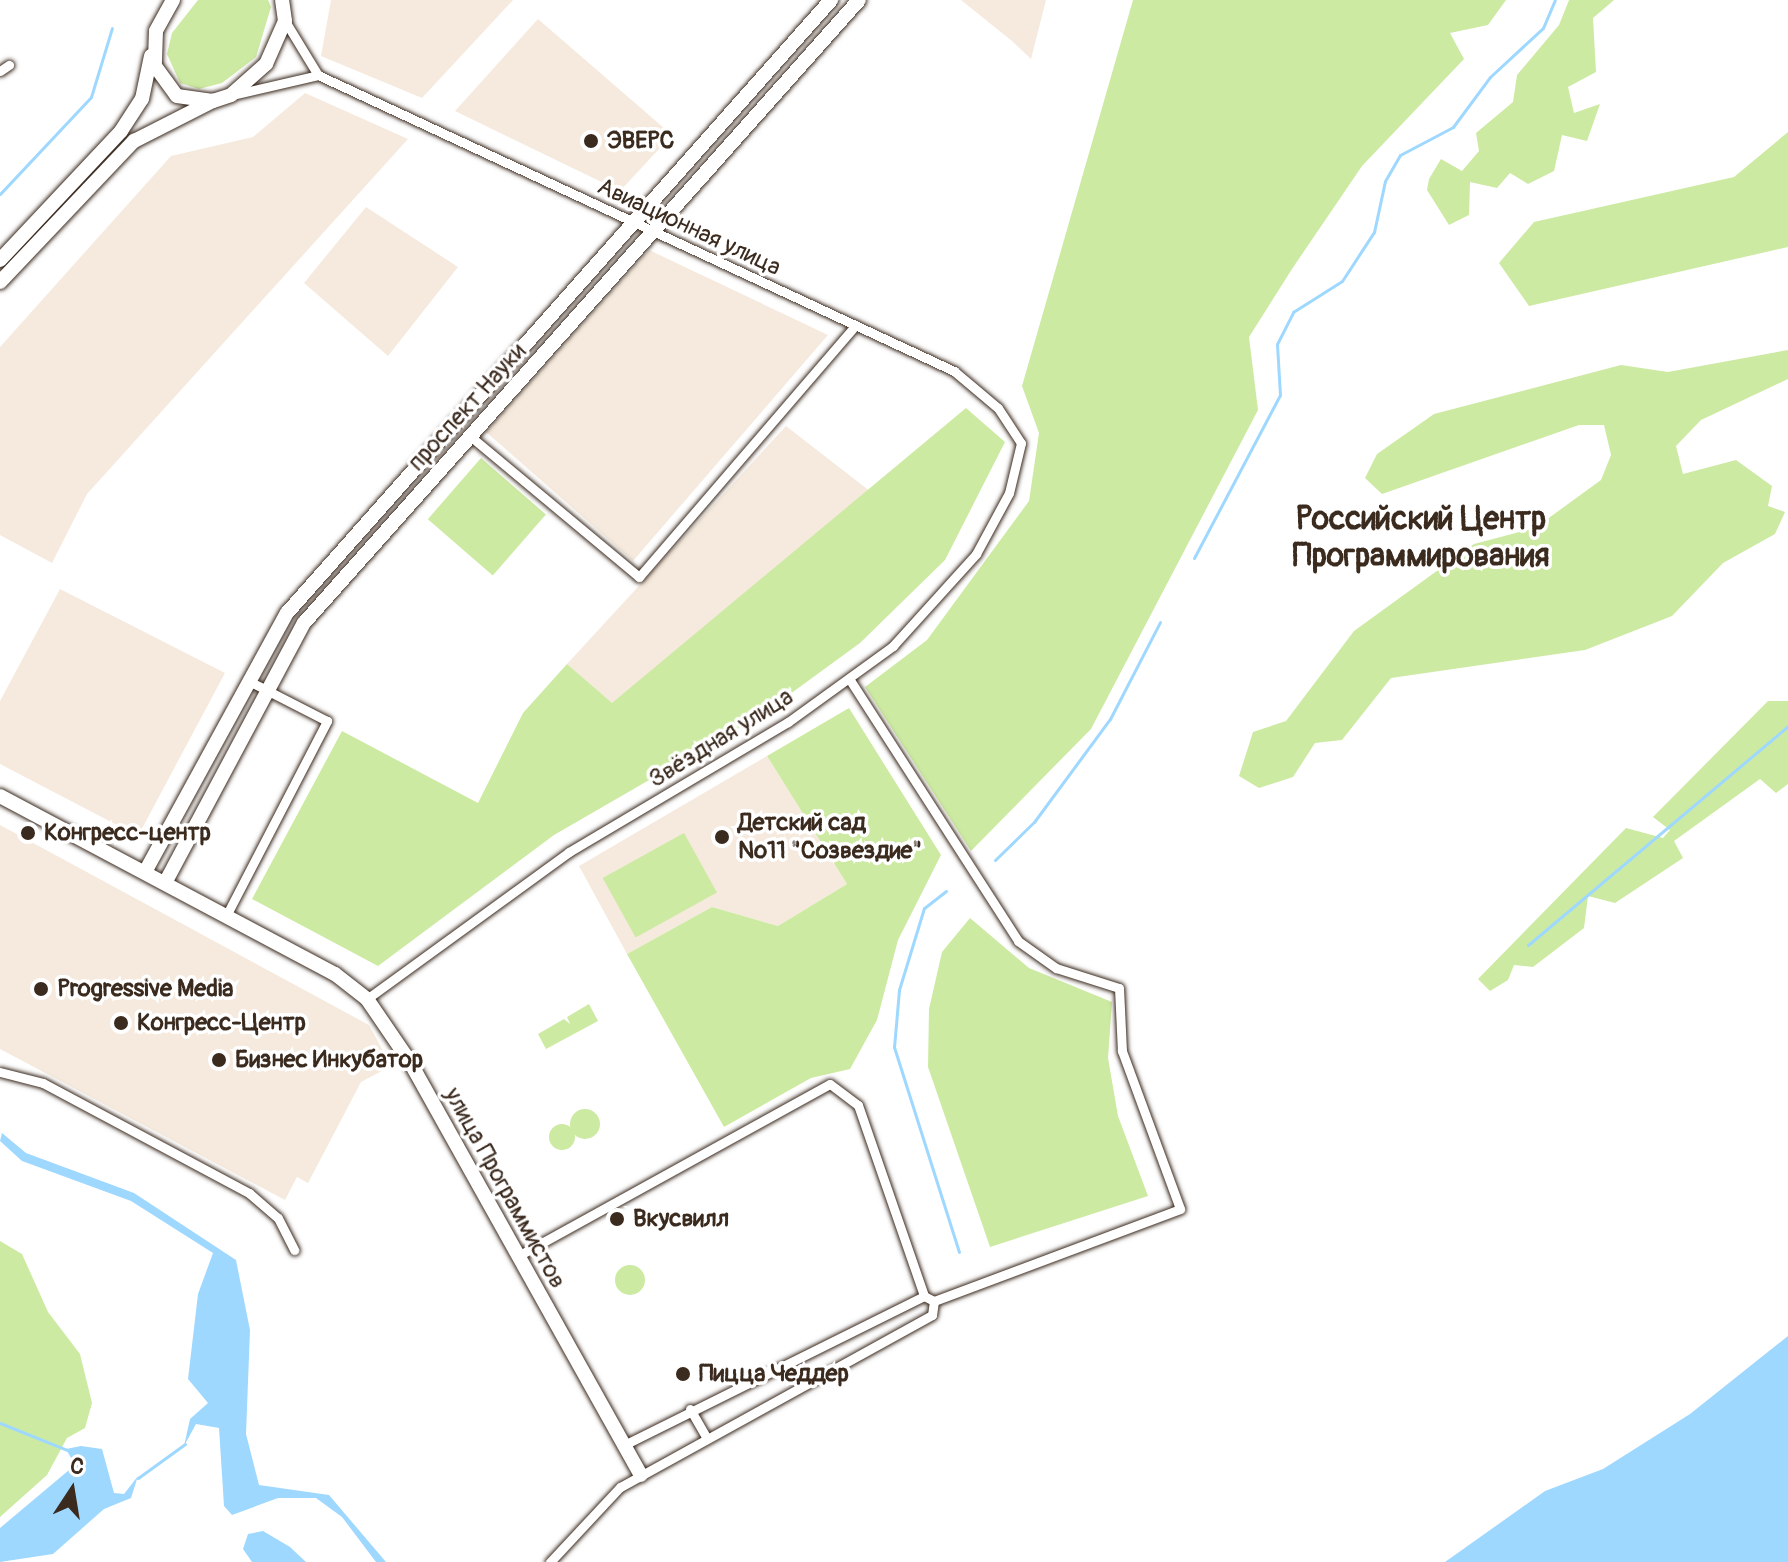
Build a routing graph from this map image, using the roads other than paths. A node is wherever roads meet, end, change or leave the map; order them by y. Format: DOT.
graph roads {
  1 [pos="173,0"];
  2 [pos="831,0"];
  3 [pos="859,0"];
  4 [pos="285,8"];
  5 [pos="153,48"];
  6 [pos="318,75"];
  7 [pos="231,95"];
  8 [pos="213,101"];
  9 [pos="632,223"];
  10 [pos="653,233"];
  11 [pos="0,260"];
  12 [pos="0,282"];
  13 [pos="855,326"];
  14 [pos="470,436"];
  15 [pos="1021,443"];
  16 [pos="247,680"];
  17 [pos="850,680"];
  18 [pos="267,690"];
  19 [pos="0,796"];
  20 [pos="145,872"];
  21 [pos="165,883"];
  22 [pos="226,916"];
  23 [pos="367,999"];
  24 [pos="0,1072"];
  25 [pos="294,1250"];
  26 [pos="518,1256"];
  27 [pos="924,1296"];
  28 [pos="934,1301"];
  29 [pos="690,1409"];
  30 [pos="707,1439"];
  31 [pos="624,1445"];
  32 [pos="641,1475"];
  33 [pos="550,1562"];
  1 -- 5 [label="street"];
  2 -- 9 [label="street, проспект Науки"];
  3 -- 10 [label="street, проспект Науки"];
  4 -- 6 [label="street"];
  4 -- 7 [label="street"];
  5 -- 8 [label="street"];
  5 -- 11 [label="street"];
  6 -- 7 [label="street"];
  6 -- 9 [label="street, Авиационная улица"];
  7 -- 8 [label="street"];
  8 -- 12 [label="street"];
  9 -- 10 [label="street, Авиационная улица"];
  9 -- 16 [label="street, проспект Науки"];
  10 -- 13 [label="street, Авиационная улица"];
  10 -- 14 [label="street, проспект Науки"];
  13 -- 14 [label="street"];
  13 -- 15 [label="street, Авиационная улица"];
  14 -- 18 [label="street, проспект Науки"];
  15 -- 17 [label="street, Звёздная улица"];
  16 -- 18 [label="street"];
  16 -- 20 [label="street, проспект Науки"];
  17 -- 23 [label="street, Звёздная улица"];
  17 -- 28 [label="street"];
  18 -- 21 [label="street, проспект Науки"];
  18 -- 22 [label="street"];
  19 -- 20 [label="street, улица Программистов"];
  20 -- 21 [label="street, улица Программистов"];
  21 -- 22 [label="street, улица Программистов"];
  22 -- 23 [label="street, улица Программистов"];
  23 -- 26 [label="street, улица Программистов"];
  24 -- 25 [label="street"];
  26 -- 27 [label="street"];
  26 -- 31 [label="street, улица Программистов"];
  27 -- 28 [label="street"];
  27 -- 29 [label="street"];
  28 -- 30 [label="street"];
  29 -- 30 [label="street"];
  29 -- 31 [label="street"];
  30 -- 32 [label="street"];
  31 -- 32 [label="street, улица Программистов"];
  32 -- 33 [label="street"];
}
